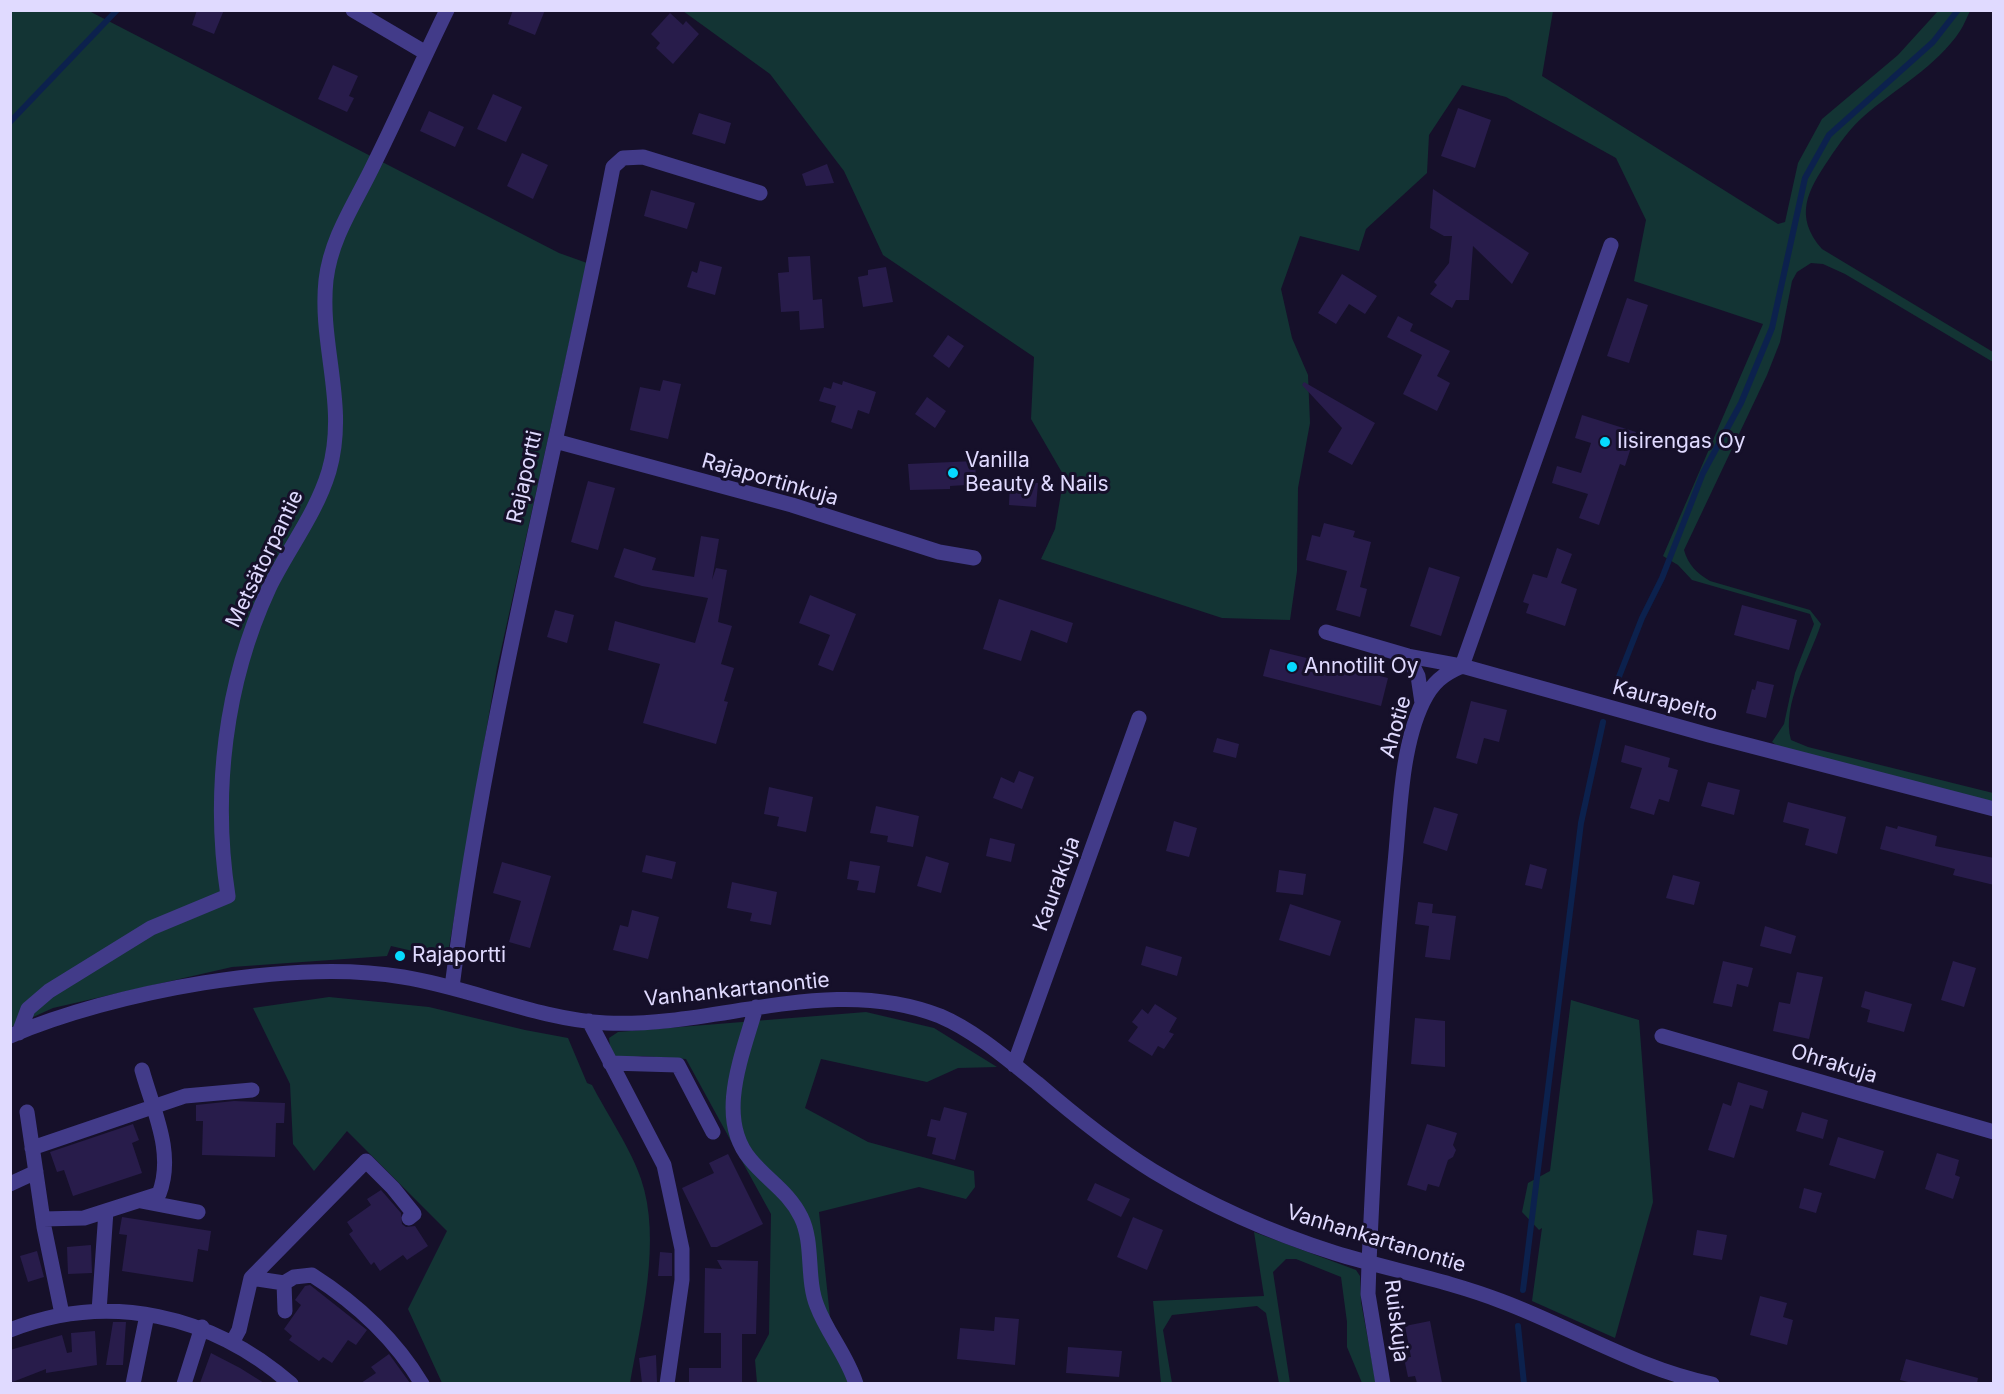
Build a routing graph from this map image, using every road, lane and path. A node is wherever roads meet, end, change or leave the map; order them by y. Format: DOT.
graph roads {
  1 [pos="353,10"];
  2 [pos="447,10"];
  3 [pos="426,53"];
  4 [pos="760,193"];
  5 [pos="1611,245"];
  6 [pos="555,441"];
  7 [pos="974,558"];
  8 [pos="1326,632"];
  9 [pos="1408,656"];
  10 [pos="1462,666"];
  11 [pos="1422,703"];
  12 [pos="1139,718"];
  13 [pos="1994,809"];
  14 [pos="452,987"];
  15 [pos="756,1007"];
  16 [pos="589,1021"];
  17 [pos="15,1034"];
  18 [pos="1662,1036"];
  19 [pos="610,1063"];
  20 [pos="1014,1065"];
  21 [pos="141,1070"];
  22 [pos="252,1090"];
  23 [pos="152,1106"];
  24 [pos="27,1112"];
  25 [pos="713,1132"];
  26 [pos="1994,1132"];
  27 [pos="32,1148"];
  28 [pos="36,1172"];
  29 [pos="10,1184"];
  30 [pos="138,1201"];
  31 [pos="106,1211"];
  32 [pos="198,1212"];
  33 [pos="409,1218"];
  34 [pos="43,1219"];
  35 [pos="1369,1263"];
  36 [pos="251,1278"];
  37 [pos="284,1283"];
  38 [pos="99,1311"];
  39 [pos="285,1311"];
  40 [pos="62,1314"];
  41 [pos="147,1315"];
  42 [pos="202,1328"];
  43 [pos="10,1330"];
  44 [pos="233,1341"];
  45 [pos="133,1383"];
  46 [pos="184,1383"];
  47 [pos="291,1383"];
  48 [pos="422,1383"];
  49 [pos="667,1383"];
  50 [pos="856,1383"];
  51 [pos="1383,1383"];
  52 [pos="1708,1383"];
  1 -- 3 [label="street"];
  2 -- 3 [label="street, Metsätorpantie"];
  3 -- 17 [label="street, Metsätorpantie"];
  4 -- 6 [label="street, Rajaportti"];
  5 -- 10 [label="street"];
  6 -- 7 [label="street, Rajaportinkuja"];
  6 -- 14 [label="street, Rajaportti"];
  8 -- 9 [label="street, Kaurapelto"];
  9 -- 10 [label="street, Kaurapelto"];
  9 -- 11 [label="street"];
  10 -- 11 [label="street, Ahotie"];
  10 -- 13 [label="street, Kaurapelto"];
  11 -- 35 [label="street, Ahotie"];
  12 -- 20 [label="street, Kaurakuja"];
  14 -- 16 [label="street, Vanhankartanontie"];
  14 -- 17 [label="street, Vanhankartanontie"];
  15 -- 16 [label="street, Vanhankartanontie"];
  15 -- 20 [label="street, Vanhankartanontie"];
  15 -- 50 [label="street"];
  16 -- 19 [label="street"];
  18 -- 26 [label="street, Ohrakuja"];
  19 -- 25 [label="street"];
  19 -- 49 [label="street"];
  20 -- 35 [label="street, Vanhankartanontie"];
  21 -- 23 [label="street"];
  22 -- 23 [label="street"];
  23 -- 27 [label="street"];
  23 -- 30 [label="street"];
  24 -- 27 [label="street"];
  27 -- 28 [label="street"];
  28 -- 29 [label="street"];
  28 -- 34 [label="street"];
  30 -- 31 [label="street"];
  30 -- 32 [label="street"];
  31 -- 34 [label="street"];
  31 -- 38 [label="street"];
  33 -- 36 [label="street"];
  34 -- 40 [label="street"];
  35 -- 51 [label="street, Ruiskuja"];
  35 -- 52 [label="street, Vanhankartanontie"];
  36 -- 37 [label="street"];
  36 -- 44 [label="street"];
  37 -- 39 [label="street"];
  37 -- 48 [label="street"];
  38 -- 40 [label="street"];
  38 -- 41 [label="street"];
  40 -- 43 [label="street"];
  41 -- 42 [label="street"];
  41 -- 45 [label="street"];
  42 -- 44 [label="street"];
  42 -- 46 [label="street"];
  44 -- 47 [label="street"];
}
